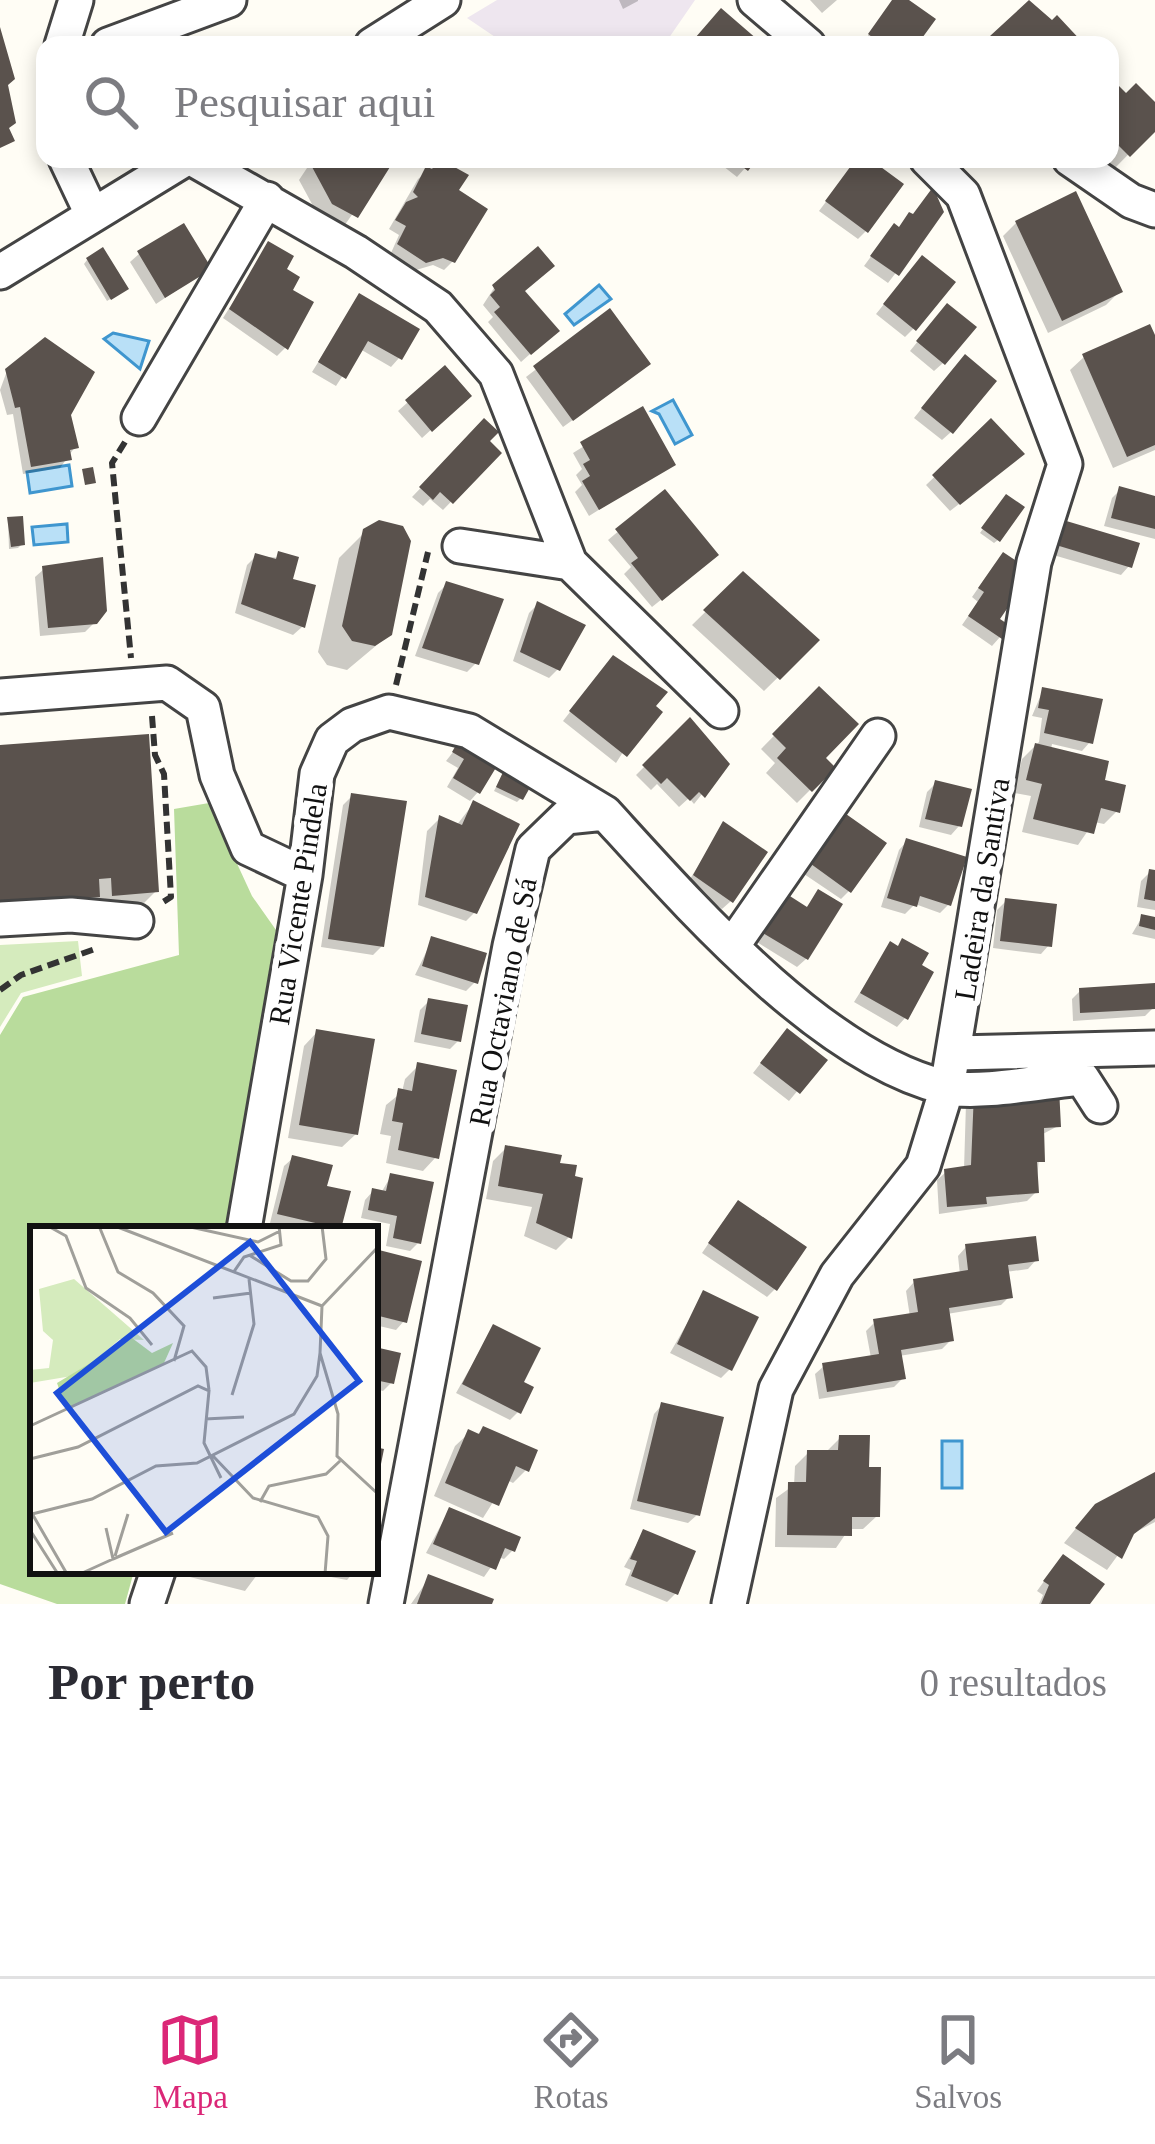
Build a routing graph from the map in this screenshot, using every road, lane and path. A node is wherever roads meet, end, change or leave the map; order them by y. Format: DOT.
graph roads {
  1 [pos="76,0"];
  2 [pos="230,0"];
  3 [pos="442,0"];
  4 [pos="755,0"];
  5 [pos="65,36"];
  6 [pos="132,36"];
  7 [pos="385,36"];
  8 [pos="797,36"];
  9 [pos="70,168"];
  10 [pos="173,168"];
  11 [pos="207,168"];
  12 [pos="936,168"];
  13 [pos="1083,168"];
  14 [pos="267,199"];
  15 [pos="1155,210"];
  16 [pos="92,214"];
  17 [pos="0,272"];
  18 [pos="139,418"];
  19 [pos="444,550"];
  20 [pos="570,563"];
  21 [pos="134,686"];
  22 [pos="395,686"];
  23 [pos="0,696"];
  24 [pos="721,711"];
  25 [pos="153,736"];
  26 [pos="878,736"];
  27 [pos="605,813"];
  28 [pos="305,875"];
  29 [pos="172,897"];
  30 [pos="0,919"];
  31 [pos="136,921"];
  32 [pos="733,945"];
  33 [pos="0,990"];
  34 [pos="1155,1048"];
  35 [pos="956,1053"];
  36 [pos="947,1088"];
  37 [pos="1100,1106"];
  38 [pos="245,1226"];
  39 [pos="157,1574"];
  40 [pos="147,1604"];
  41 [pos="386,1604"];
  42 [pos="729,1604"];
  1 -- 5 [label="street"];
  2 -- 6 [label="street"];
  3 -- 7 [label="street"];
  4 -- 8 [label="street"];
  9 -- 16 [label="street"];
  10 -- 16 [label="street"];
  11 -- 14 [label="street"];
  12 -- 35 [label="street, Ladeira da Santiva"];
  13 -- 15 [label="street"];
  14 -- 18 [label="street"];
  14 -- 20 [label="street"];
  16 -- 17 [label="street"];
  18 -- 21 [label="path"];
  19 -- 20 [label="street"];
  19 -- 22 [label="path"];
  20 -- 24 [label="street"];
  21 -- 23 [label="street"];
  21 -- 28 [label="street"];
  25 -- 29 [label="path"];
  26 -- 32 [label="street"];
  27 -- 28 [label="street, Rua Vicente Pindela"];
  27 -- 32 [label="street"];
  27 -- 41 [label="street, Rua Octaviano de Sá"];
  28 -- 38 [label="street, Rua Vicente Pindela"];
  30 -- 31 [label="street"];
  31 -- 33 [label="path"];
  32 -- 36 [label="street"];
  34 -- 35 [label="street"];
  35 -- 36 [label="street, Ladeira da Santiva"];
  36 -- 37 [label="street"];
  36 -- 42 [label="street, Ladeira da Santiva"];
  39 -- 40 [label="street"];
}
